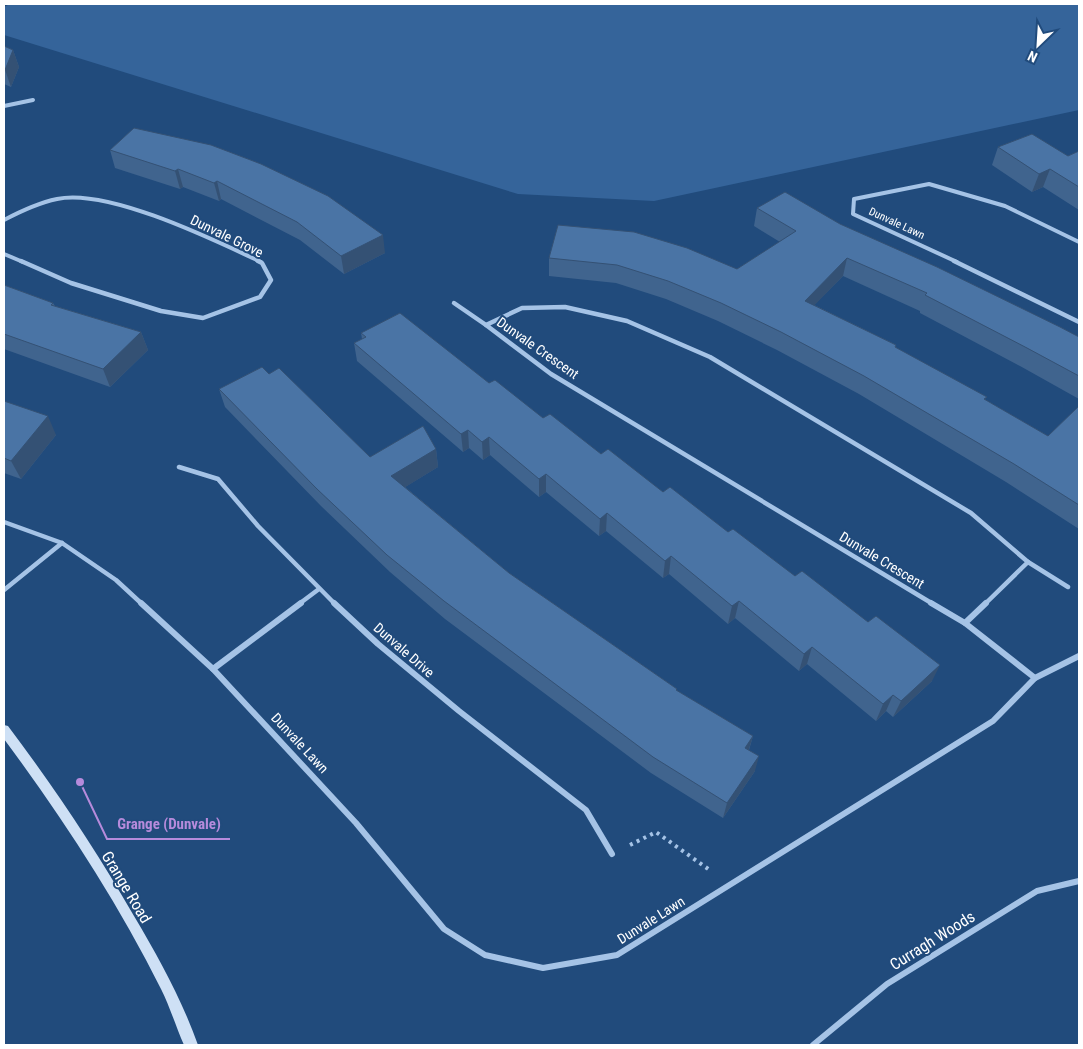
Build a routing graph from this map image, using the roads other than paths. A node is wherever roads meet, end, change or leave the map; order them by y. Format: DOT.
graph roads {
  1 [pos="33,100"];
  2 [pos="4,106"];
  3 [pos="4,220"];
  4 [pos="1079,242"];
  5 [pos="4,254"];
  6 [pos="454,303"];
  7 [pos="1079,322"];
  8 [pos="486,325"];
  9 [pos="179,467"];
  10 [pos="4,522"];
  11 [pos="62,543"];
  12 [pos="1028,562"];
  13 [pos="1068,587"];
  14 [pos="320,589"];
  15 [pos="4,590"];
  16 [pos="965,623"];
  17 [pos="1079,656"];
  18 [pos="213,669"];
  19 [pos="1035,678"];
  20 [pos="4,730"];
  21 [pos="612,854"];
  22 [pos="1079,881"];
  23 [pos="191,1045"];
  24 [pos="813,1045"];
  1 -- 2 [label="street"];
  3 -- 5 [label="street, Dunvale Grove"];
  4 -- 7 [label="street, Dunvale Lawn"];
  6 -- 8 [label="street"];
  8 -- 12 [label="street, Dunvale Crescent"];
  8 -- 16 [label="street, Dunvale Crescent"];
  9 -- 14 [label="street, Dunvale Drive"];
  10 -- 11 [label="street, Dunvale Lawn"];
  11 -- 15 [label="street"];
  11 -- 18 [label="street, Dunvale Lawn"];
  12 -- 13 [label="street, Dunvale Crescent"];
  12 -- 16 [label="street"];
  14 -- 18 [label="street"];
  14 -- 21 [label="street, Dunvale Drive"];
  16 -- 19 [label="street, Dunvale Crescent"];
  17 -- 19 [label="street, Dunvale Lawn"];
  18 -- 19 [label="street, Dunvale Lawn"];
  20 -- 23 [label="main road, Grange Road"];
  22 -- 24 [label="street, Curragh Woods"];
}
